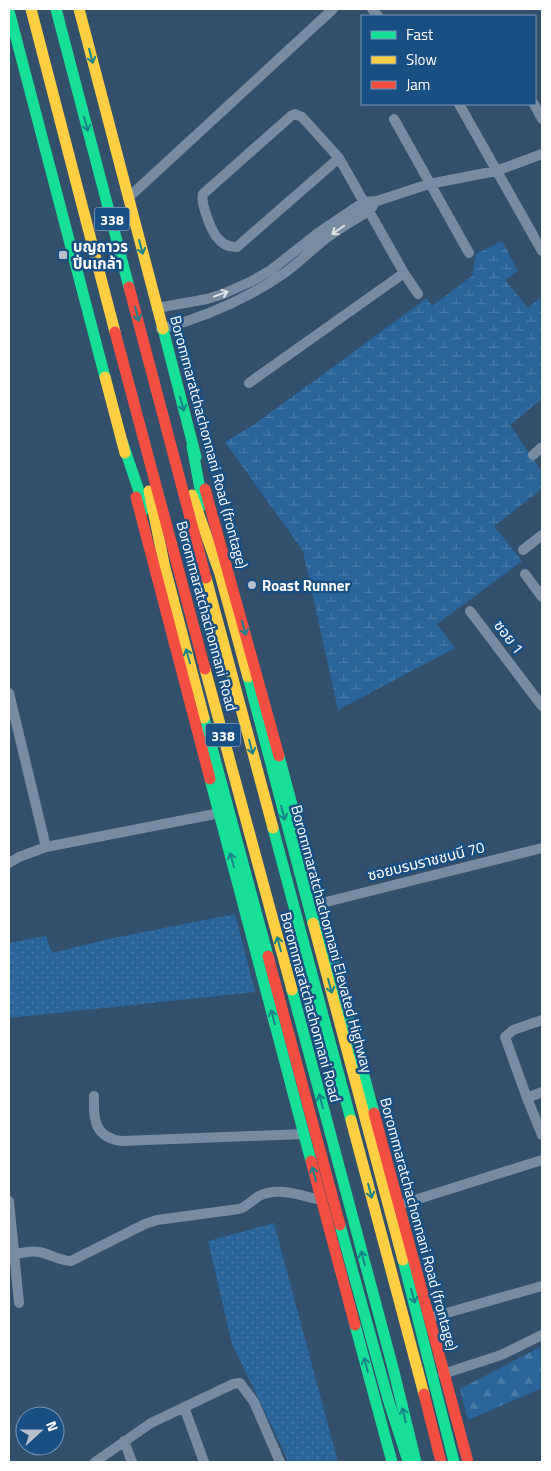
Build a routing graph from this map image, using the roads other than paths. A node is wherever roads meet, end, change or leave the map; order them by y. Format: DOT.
graph roads {
  1 [pos="31,9"];
  2 [pos="56,9"];
  3 [pos="79,9"];
  4 [pos="333,9"];
  5 [pos="9,11"];
  6 [pos="459,105"];
  7 [pos="535,105"];
  8 [pos="394,119"];
  9 [pos="542,119"];
  10 [pos="542,154"];
  11 [pos="339,158"];
  12 [pos="496,171"];
  13 [pos="429,184"];
  14 [pos="128,198"];
  15 [pos="366,206"];
  16 [pos="542,251"];
  17 [pos="469,253"];
  18 [pos="404,272"];
  19 [pos="418,294"];
  20 [pos="194,303"];
  21 [pos="157,308"];
  22 [pos="198,318"];
  23 [pos="162,329"];
  24 [pos="249,383"];
  25 [pos="167,429"];
  26 [pos="141,430"];
  27 [pos="122,441"];
  28 [pos="192,446"];
  29 [pos="542,447"];
  30 [pos="533,455"];
  31 [pos="542,535"];
  32 [pos="523,550"];
  33 [pos="165,568"];
  34 [pos="220,574"];
  35 [pos="525,574"];
  36 [pos="542,597"];
  37 [pos="470,610"];
  38 [pos="9,694"];
  39 [pos="542,706"];
  40 [pos="220,813"];
  41 [pos="46,847"];
  42 [pos="542,848"];
  43 [pos="9,863"];
  44 [pos="318,904"];
  45 [pos="542,1020"];
  46 [pos="542,1092"];
  47 [pos="94,1096"];
  48 [pos="526,1098"];
  49 [pos="304,1134"];
  50 [pos="542,1135"];
  51 [pos="542,1160"];
  52 [pos="321,1200"];
  53 [pos="9,1201"];
  54 [pos="399,1205"];
  55 [pos="14,1255"];
  56 [pos="542,1286"];
  57 [pos="19,1303"];
  58 [pos="429,1318"];
  59 [pos="542,1335"];
  60 [pos="444,1374"];
  61 [pos="184,1407"];
  62 [pos="124,1440"];
  63 [pos="95,1462"];
  64 [pos="132,1462"];
  65 [pos="204,1462"];
  66 [pos="280,1462"];
  67 [pos="392,1462"];
  68 [pos="408,1462"];
  69 [pos="416,1462"];
  70 [pos="441,1462"];
  71 [pos="454,1462"];
  72 [pos="468,1462"];
  1 -- 26 [label="main road, Borommaratchachonnani Road / 338"];
  2 -- 25 [label="main road, Borommaratchachonnani Road / 338, one-way"];
  3 -- 14 [label="main road, Borommaratchachonnani Road (frontage) / 338, one-way"];
  4 -- 14 [label="street"];
  5 -- 27 [label="main road, 338"];
  6 -- 12 [label="street"];
  7 -- 9 [label="street"];
  8 -- 13 [label="street"];
  10 -- 12 [label="street"];
  11 -- 11 [label="street"];
  11 -- 15 [label="street"];
  12 -- 13 [label="street"];
  12 -- 16 [label="street"];
  13 -- 15 [label="street"];
  13 -- 17 [label="street"];
  14 -- 21 [label="main road, Borommaratchachonnani Road (frontage) / 338, one-way"];
  15 -- 18 [label="street"];
  20 -- 15 [label="street, one-way"];
  15 -- 22 [label="street, one-way"];
  18 -- 19 [label="street"];
  18 -- 24 [label="street"];
  20 -- 21 [label="street"];
  20 -- 22 [label="street"];
  21 -- 23 [label="main road, Borommaratchachonnani Road (frontage) / 338"];
  22 -- 23 [label="street"];
  23 -- 28 [label="main road, Borommaratchachonnani Road (frontage) / 338, one-way"];
  25 -- 34 [label="main road, Borommaratchachonnani Elevated Highway / 338"];
  25 -- 70 [label="main road, Borommaratchachonnani Road / 338, one-way"];
  26 -- 33 [label="main road, 338"];
  69 -- 26 [label="main road, Borommaratchachonnani Road / 338, one-way"];
  27 -- 33 [label="main road"];
  27 -- 40 [label="main road, 338"];
  28 -- 34 [label="main road"];
  28 -- 44 [label="main road, Borommaratchachonnani Road (frontage) / 338, one-way"];
  29 -- 30 [label="street"];
  31 -- 32 [label="street"];
  68 -- 33 [label="main road, 338, one-way"];
  34 -- 71 [label="main road, Borommaratchachonnani Elevated Highway / 338, one-way"];
  35 -- 36 [label="street"];
  37 -- 39 [label="street, ซอย 1"];
  38 -- 41 [label="street"];
  40 -- 41 [label="street"];
  49 -- 40 [label="main road, 338, one-way"];
  41 -- 43 [label="street"];
  42 -- 44 [label="street, ซอยบรมราชชนนี 70"];
  44 -- 54 [label="main road, Borommaratchachonnani Road (frontage) / 338"];
  45 -- 48 [label="street"];
  46 -- 48 [label="street"];
  47 -- 49 [label="street"];
  48 -- 50 [label="street"];
  52 -- 49 [label="main road, 338, one-way"];
  51 -- 54 [label="street"];
  52 -- 55 [label="street"];
  67 -- 52 [label="main road, 338, one-way"];
  53 -- 55 [label="street"];
  54 -- 58 [label="main road, Borommaratchachonnani Road (frontage) / 338"];
  55 -- 57 [label="street"];
  56 -- 58 [label="street"];
  58 -- 60 [label="main road, Borommaratchachonnani Road (frontage) / 338"];
  59 -- 60 [label="street"];
  60 -- 72 [label="main road, Borommaratchachonnani Road (frontage) / 338"];
  61 -- 62 [label="street"];
  61 -- 65 [label="street"];
  61 -- 66 [label="street"];
  62 -- 63 [label="street"];
  62 -- 64 [label="street"];
}
